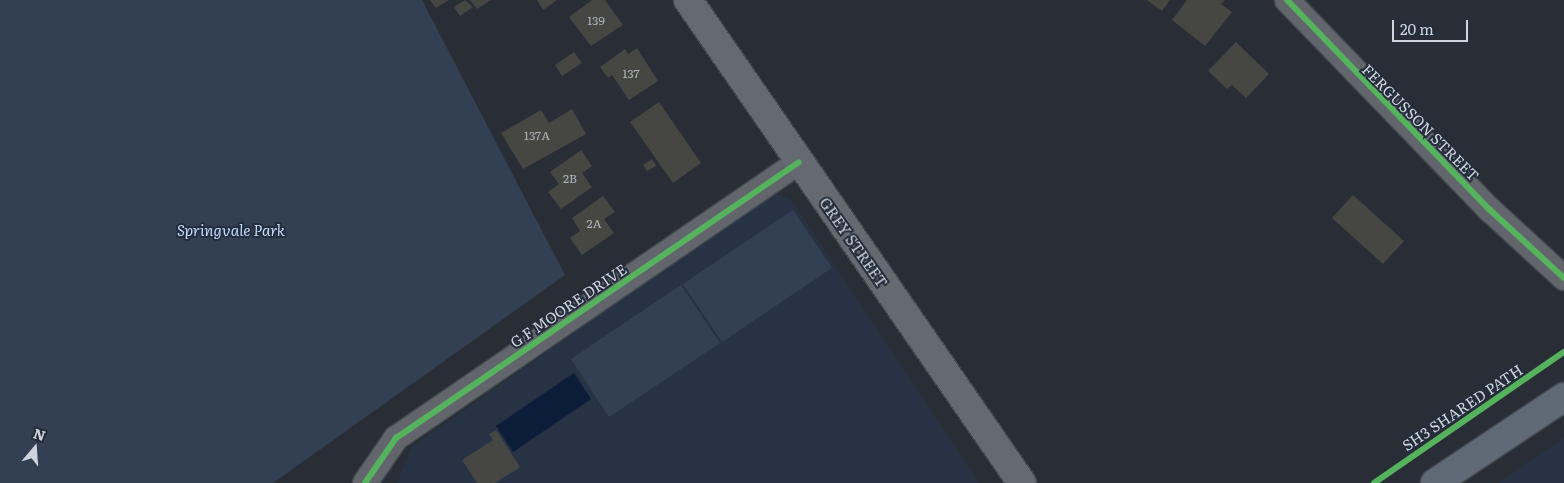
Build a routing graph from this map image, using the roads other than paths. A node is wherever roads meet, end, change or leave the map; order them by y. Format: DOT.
graph roads {
  1 [pos="688,0"];
  2 [pos="1286,0"];
  3 [pos="799,162"];
  4 [pos="1564,278"];
  5 [pos="1563,398"];
  6 [pos="364,483"];
  7 [pos="1022,483"];
  8 [pos="1435,483"];
  1 -- 3 [label="main road, GREY STREET"];
  2 -- 4 [label="street, FERGUSSON STREET"];
  3 -- 6 [label="street, G F MOORE DRIVE"];
  3 -- 7 [label="main road, GREY STREET"];
  5 -- 8 [label="highway"];
}
